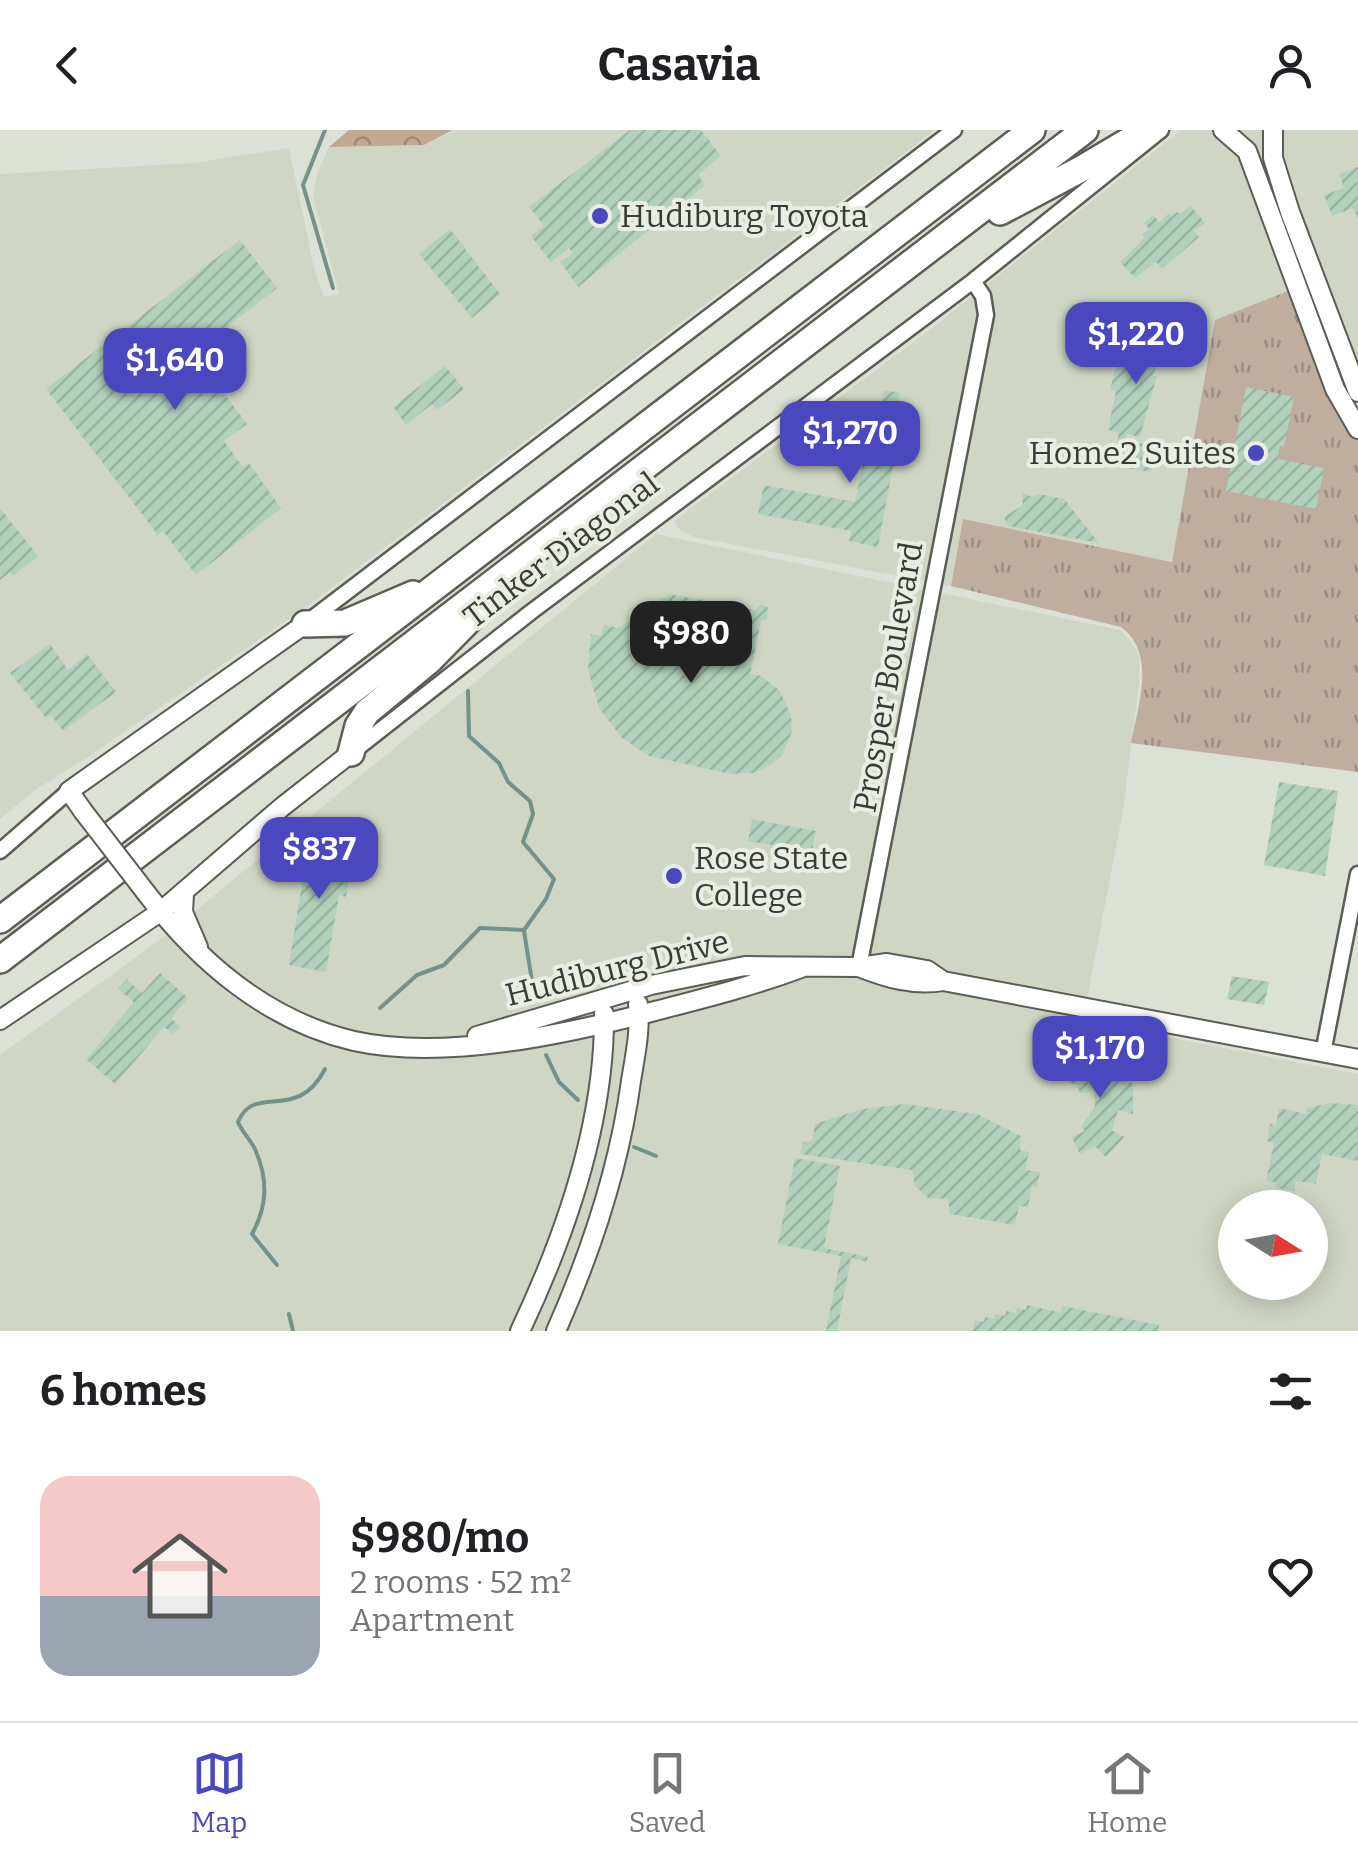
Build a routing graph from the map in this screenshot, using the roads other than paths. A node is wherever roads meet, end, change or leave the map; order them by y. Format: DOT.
graph roads {
  1 [pos="954,130"];
  2 [pos="1005,130"];
  3 [pos="1032,130"];
  4 [pos="1085,130"];
  5 [pos="1147,130"];
  6 [pos="1162,130"];
  7 [pos="1223,130"];
  8 [pos="1274,130"];
  9 [pos="958,190"];
  10 [pos="933,246"];
  11 [pos="973,281"];
  12 [pos="1358,392"];
  13 [pos="1358,430"];
  14 [pos="542,546"];
  15 [pos="450,578"];
  16 [pos="304,624"];
  17 [pos="350,753"];
  18 [pos="69,790"];
  19 [pos="0,851"];
  20 [pos="1358,874"];
  21 [pos="184,894"];
  22 [pos="160,912"];
  23 [pos="0,920"];
  24 [pos="203,956"];
  25 [pos="0,960"];
  26 [pos="859,967"];
  27 [pos="802,968"];
  28 [pos="637,989"];
  29 [pos="604,998"];
  30 [pos="639,1015"];
  31 [pos="0,1020"];
  32 [pos="604,1024"];
  33 [pos="449,1045"];
  34 [pos="1323,1053"];
  35 [pos="1358,1060"];
  36 [pos="520,1331"];
  37 [pos="556,1331"];
  1 -- 16 [label="street"];
  2 -- 9 [label="highway"];
  3 -- 9 [label="highway, Tinker Diagonal"];
  4 -- 10 [label="highway, Tinker Diagonal"];
  5 -- 10 [label="highway"];
  6 -- 11 [label="street, Tinker Diagonal"];
  7 -- 13 [label="street"];
  8 -- 12 [label="street"];
  9 -- 15 [label="highway, Tinker Diagonal"];
  10 -- 14 [label="highway, Tinker Diagonal"];
  11 -- 17 [label="street, Tinker Diagonal"];
  11 -- 26 [label="street, Prosper Boulevard"];
  14 -- 17 [label="highway"];
  14 -- 25 [label="highway, Tinker Diagonal"];
  15 -- 16 [label="highway"];
  15 -- 23 [label="highway, Tinker Diagonal"];
  16 -- 18 [label="street"];
  17 -- 21 [label="street, Tinker Diagonal"];
  18 -- 19 [label="street"];
  18 -- 22 [label="street, Hudiburg Drive, bridge"];
  20 -- 34 [label="street"];
  21 -- 22 [label="street, Tinker Diagonal"];
  21 -- 24 [label="street"];
  22 -- 24 [label="street, Hudiburg Drive"];
  22 -- 31 [label="street, Tinker Diagonal"];
  24 -- 33 [label="street, Hudiburg Drive"];
  26 -- 27 [label="street, Hudiburg Drive"];
  26 -- 34 [label="street, Hudiburg Drive"];
  27 -- 28 [label="street, Hudiburg Drive"];
  27 -- 30 [label="street, Hudiburg Drive"];
  28 -- 29 [label="street, Hudiburg Drive"];
  28 -- 30 [label="street"];
  29 -- 32 [label="street"];
  29 -- 33 [label="street, Hudiburg Drive"];
  30 -- 32 [label="street, Hudiburg Drive"];
  30 -- 37 [label="street"];
  32 -- 33 [label="street, Hudiburg Drive"];
  32 -- 36 [label="street"];
  34 -- 35 [label="street, Hudiburg Drive"];
}
